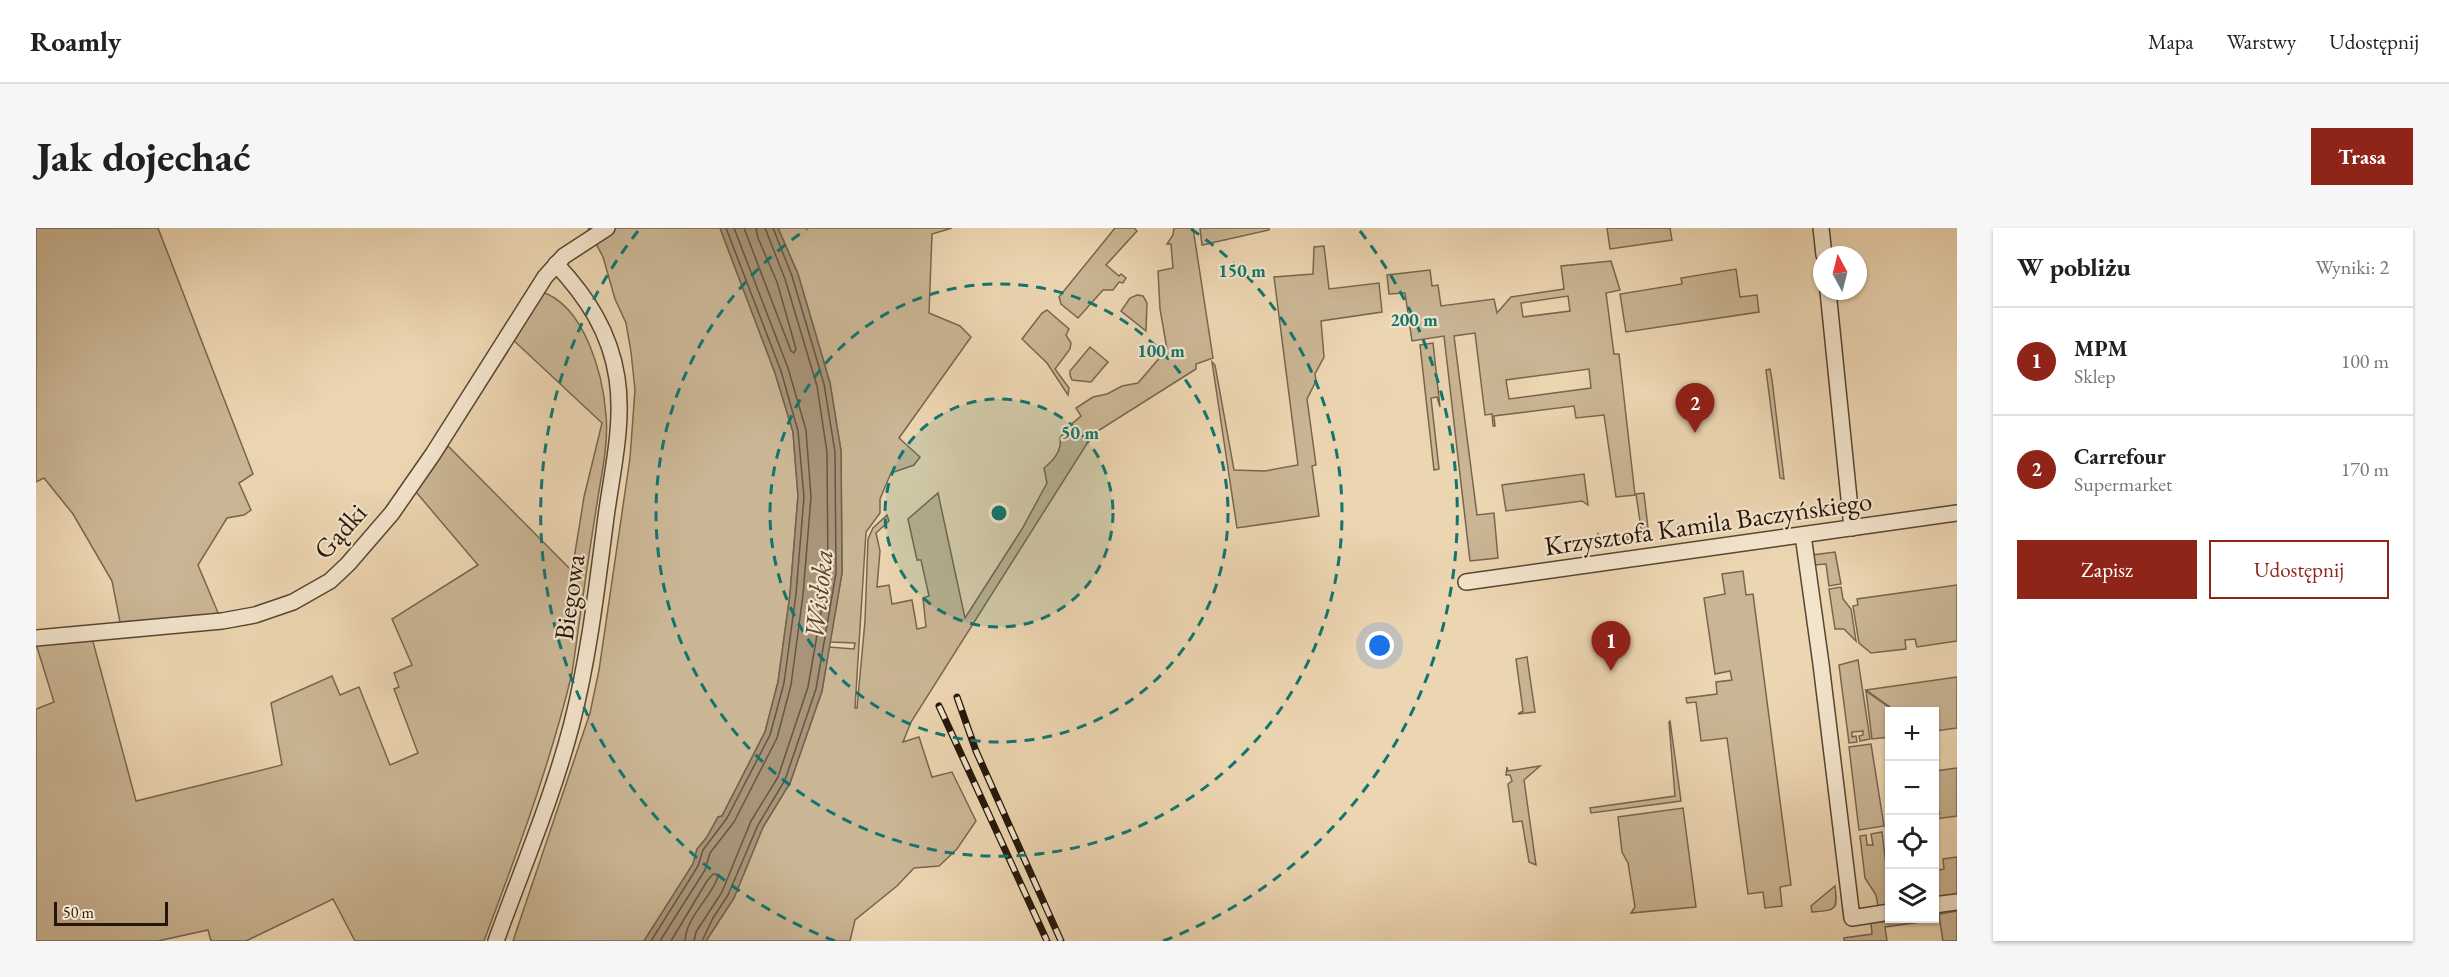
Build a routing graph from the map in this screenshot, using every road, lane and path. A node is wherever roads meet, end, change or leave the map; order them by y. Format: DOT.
graph roads {
  1 [pos="608,228"];
  2 [pos="1821,228"];
  3 [pos="1823,246"];
  4 [pos="556,264"];
  5 [pos="1829,300"];
  6 [pos="1957,513"];
  7 [pos="1852,528"];
  8 [pos="1803,535"];
  9 [pos="1466,582"];
  10 [pos="36,638"];
  11 [pos="1957,902"];
  12 [pos="1939,904"];
  13 [pos="1885,913"];
  14 [pos="496,941"];
  1 -- 4 [label="street, Gądki"];
  2 -- 3 [label="street"];
  4 -- 10 [label="street, Gądki"];
  4 -- 14 [label="street, Biegowa"];
  5 -- 7 [label="street"];
  6 -- 7 [label="street, Krzysztofa Kamila Baczyńskiego"];
  7 -- 8 [label="street, Krzysztofa Kamila Baczyńskiego"];
  8 -- 9 [label="street, Krzysztofa Kamila Baczyńskiego"];
  8 -- 13 [label="street"];
  11 -- 12 [label="street"];
}
